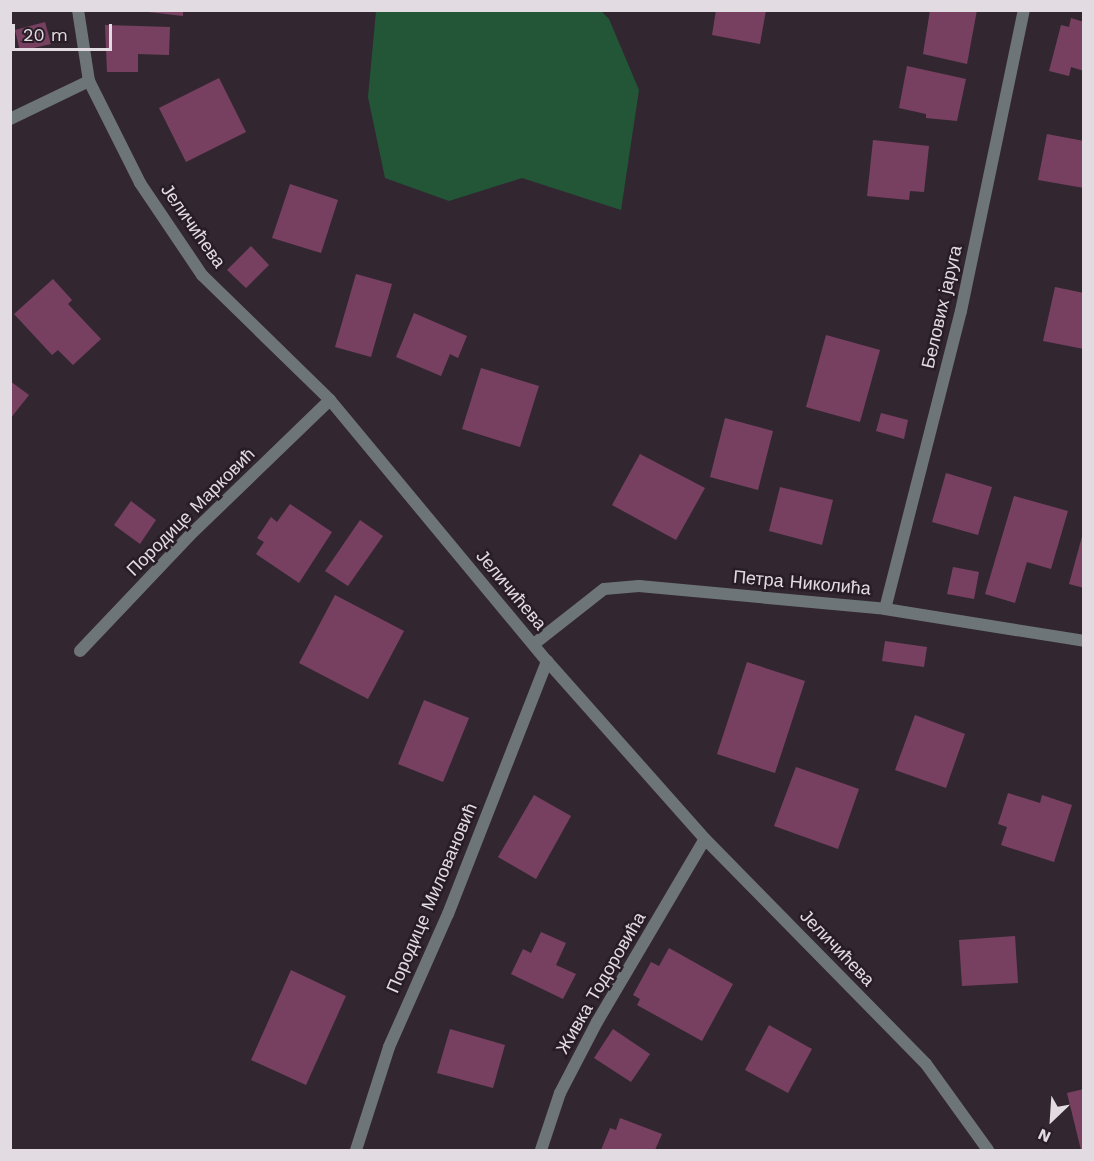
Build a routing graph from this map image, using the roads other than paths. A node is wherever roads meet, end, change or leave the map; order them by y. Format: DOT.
graph roads {
  1 [pos="78,10"];
  2 [pos="1024,10"];
  3 [pos="89,81"];
  4 [pos="10,119"];
  5 [pos="330,400"];
  6 [pos="885,609"];
  7 [pos="1083,641"];
  8 [pos="534,644"];
  9 [pos="80,651"];
  10 [pos="547,661"];
  11 [pos="705,839"];
  12 [pos="356,1150"];
  13 [pos="541,1150"];
  14 [pos="988,1150"];
  1 -- 3 [label="street, Јеличићева"];
  2 -- 6 [label="street, Белових јаруга"];
  3 -- 4 [label="street"];
  3 -- 5 [label="street, Јеличићева"];
  5 -- 8 [label="street, Јеличићева"];
  5 -- 9 [label="street, Породице Марковић"];
  6 -- 7 [label="street, Петра Николића"];
  6 -- 8 [label="street, Петра Николића"];
  8 -- 10 [label="street, Јеличићева"];
  10 -- 11 [label="street, Јеличићева"];
  10 -- 12 [label="street, Породице Миловановић"];
  11 -- 13 [label="street, Живка Тодоровића"];
  11 -- 14 [label="street, Јеличићева"];
}
